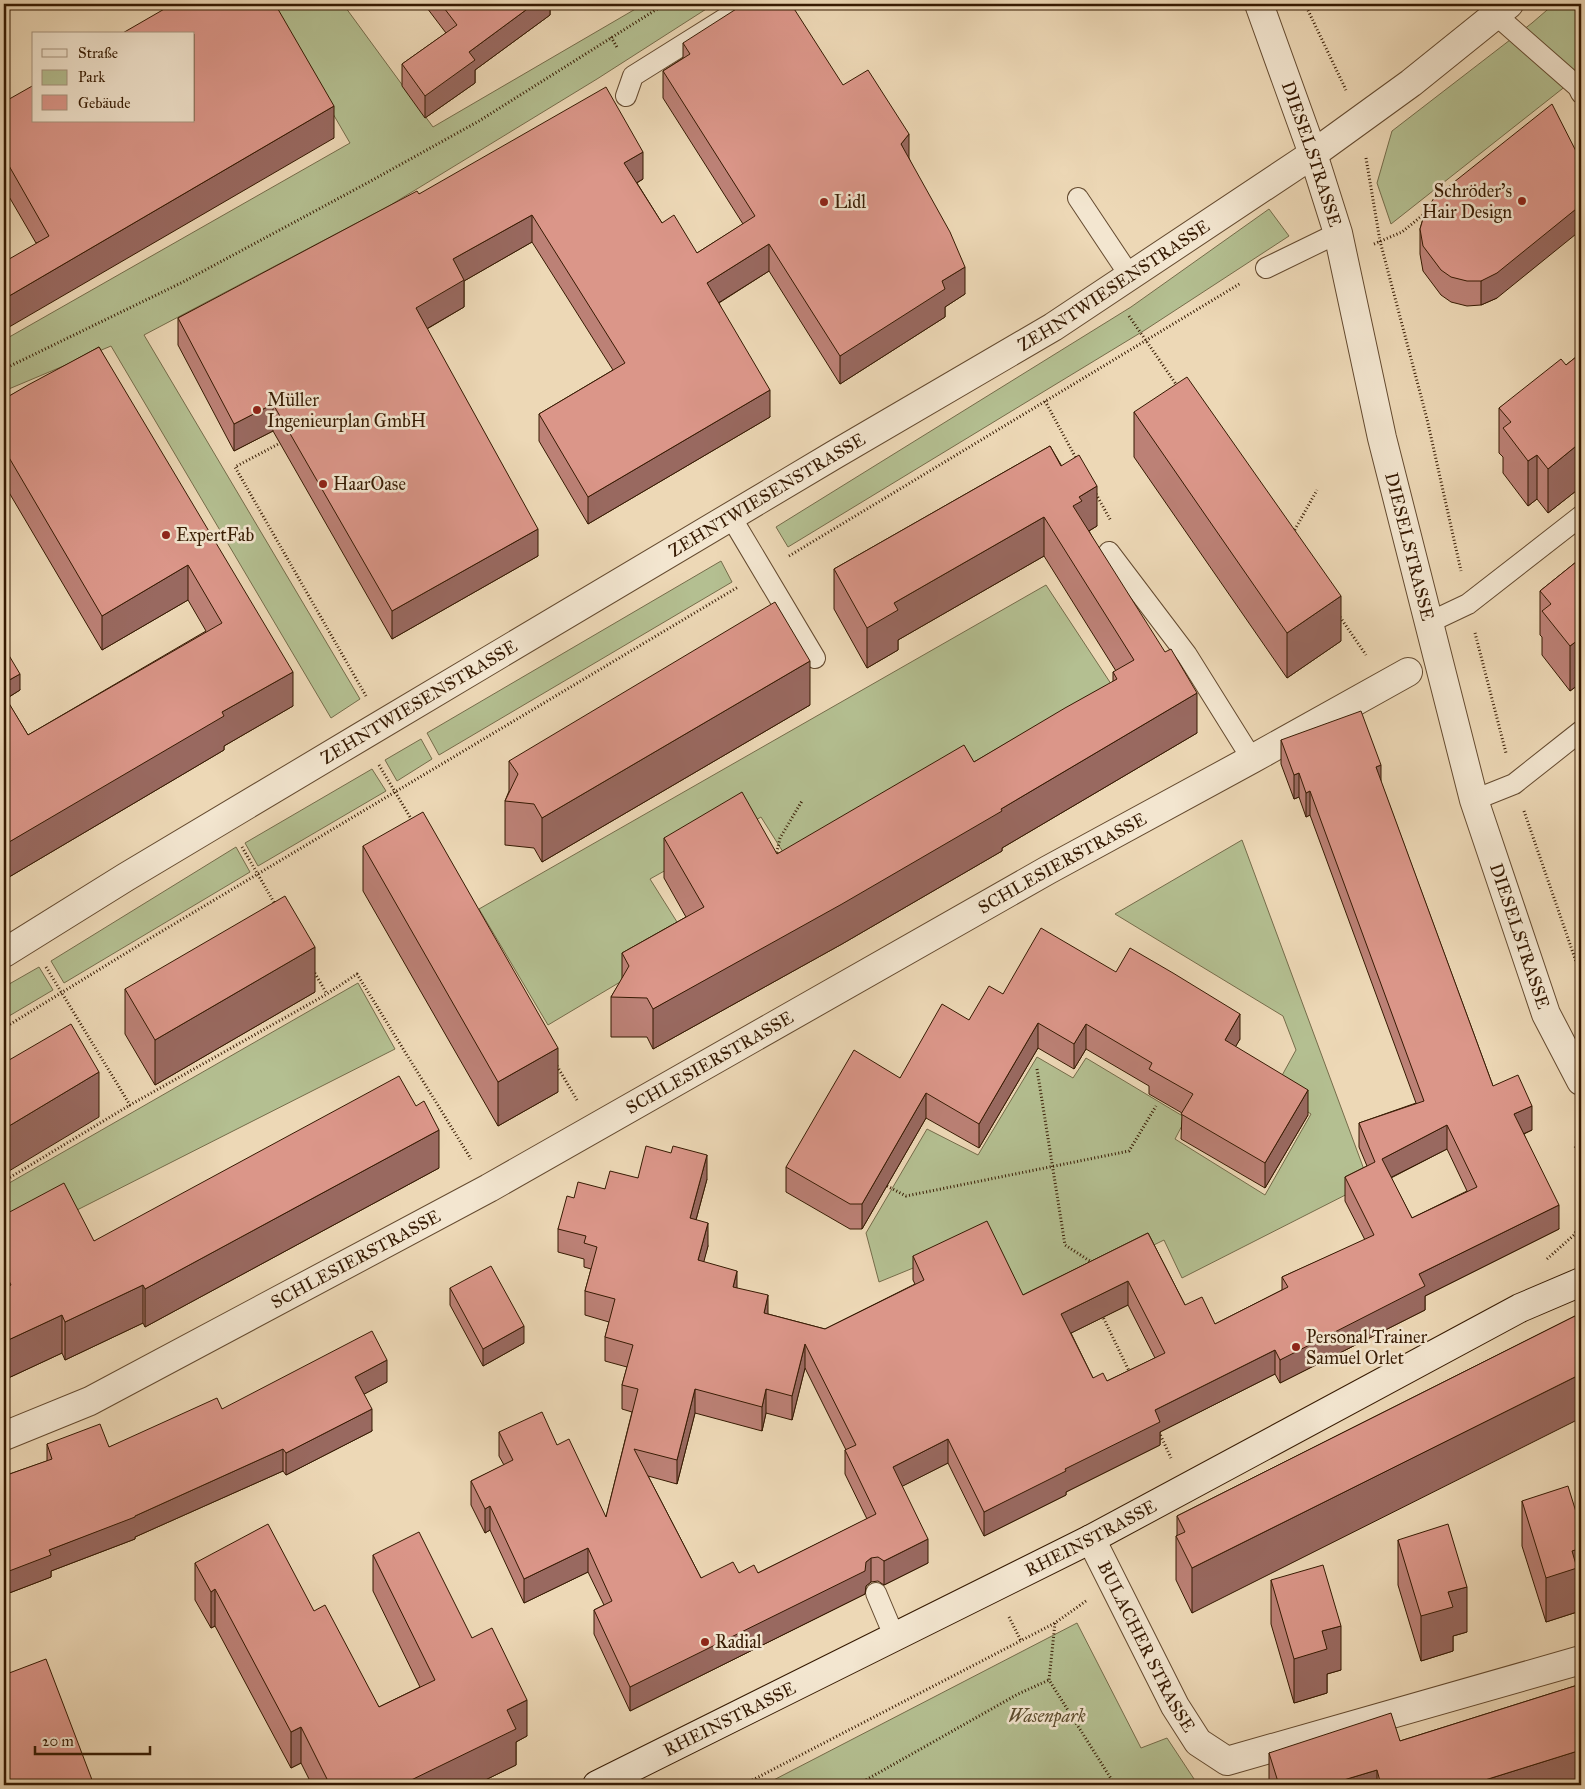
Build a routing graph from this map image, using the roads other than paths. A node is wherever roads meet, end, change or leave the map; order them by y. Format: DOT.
graph roads {
  1 [pos="748,4"];
  2 [pos="1259,4"];
  3 [pos="1503,9"];
  4 [pos="1581,93"];
  5 [pos="626,96"];
  6 [pos="1314,154"];
  7 [pos="1078,198"];
  8 [pos="1340,245"];
  9 [pos="1266,268"];
  10 [pos="1121,283"];
  11 [pos="1581,516"];
  12 [pos="731,517"];
  13 [pos="1109,552"];
  14 [pos="1430,622"];
  15 [pos="815,658"];
  16 [pos="1397,678"];
  17 [pos="1581,731"];
  18 [pos="1252,759"];
  19 [pos="1474,800"];
  20 [pos="4,953"];
  21 [pos="1581,1081"];
  22 [pos="1581,1282"];
  23 [pos="4,1436"];
  24 [pos="1092,1538"];
  25 [pos="876,1593"];
  26 [pos="895,1638"];
  27 [pos="1581,1660"];
  28 [pos="597,1785"];
  1 -- 5 [label="lane"];
  2 -- 6 [label="street, DIESELSTRASSE"];
  3 -- 4 [label="lane"];
  3 -- 6 [label="street, ZEHNTWIESENSTRASSE"];
  6 -- 8 [label="street, DIESELSTRASSE"];
  6 -- 10 [label="street, ZEHNTWIESENSTRASSE"];
  7 -- 10 [label="lane"];
  8 -- 9 [label="lane"];
  8 -- 14 [label="street, DIESELSTRASSE"];
  10 -- 12 [label="street, ZEHNTWIESENSTRASSE"];
  11 -- 14 [label="lane"];
  12 -- 15 [label="lane"];
  12 -- 20 [label="street, ZEHNTWIESENSTRASSE"];
  13 -- 18 [label="lane"];
  14 -- 19 [label="street, DIESELSTRASSE"];
  16 -- 18 [label="street, SCHLESIERSTRASSE"];
  17 -- 19 [label="lane"];
  18 -- 23 [label="street, SCHLESIERSTRASSE"];
  19 -- 21 [label="street, DIESELSTRASSE"];
  22 -- 24 [label="street, RHEINSTRASSE"];
  24 -- 26 [label="street, RHEINSTRASSE"];
  24 -- 27 [label="street, BULACHER STRASSE"];
  25 -- 26 [label="lane"];
  26 -- 28 [label="street, RHEINSTRASSE"];
}
